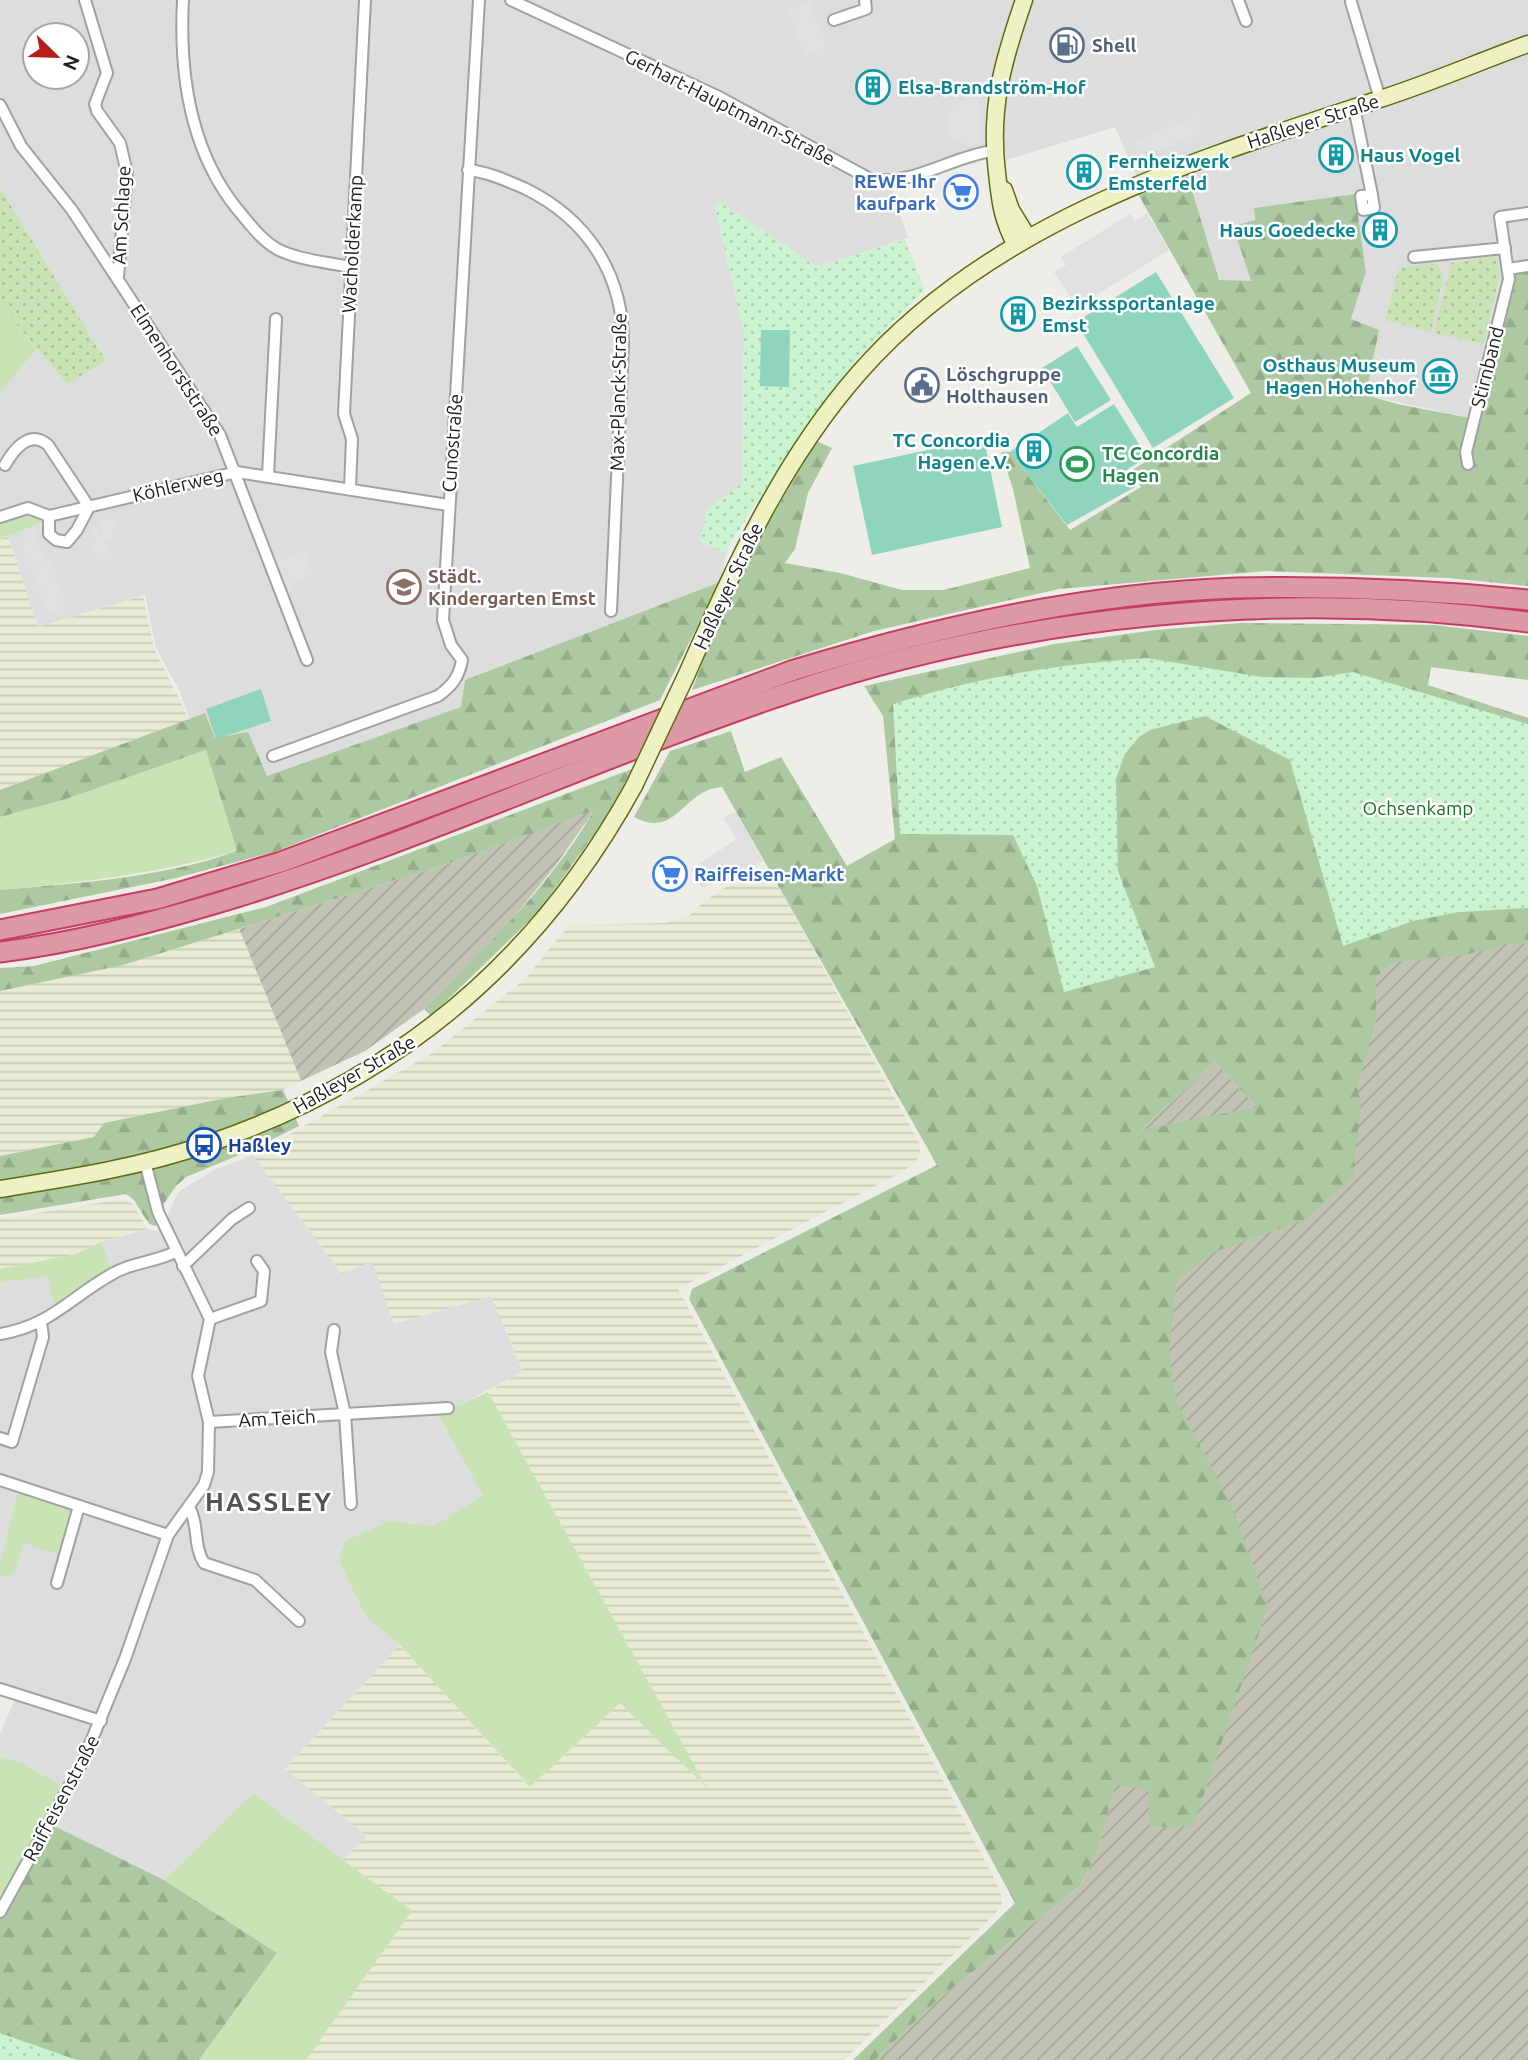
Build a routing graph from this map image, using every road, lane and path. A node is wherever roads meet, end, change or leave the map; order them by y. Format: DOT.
graph roads {
  1 [pos="85,0"];
  2 [pos="184,0"];
  3 [pos="365,0"];
  4 [pos="479,0"];
  5 [pos="511,0"];
  6 [pos="865,0"];
  7 [pos="1024,0"];
  8 [pos="1238,0"];
  9 [pos="1351,2"];
  10 [pos="834,20"];
  11 [pos="1246,21"];
  12 [pos="1528,44"];
  13 [pos="1380,99"];
  14 [pos="0,106"];
  15 [pos="1354,107"];
  16 [pos="993,151"];
  17 [pos="468,170"];
  18 [pos="1372,195"];
  19 [pos="1528,213"];
  20 [pos="1022,241"];
  21 [pos="1506,248"];
  22 [pos="1414,257"];
  23 [pos="1528,266"];
  24 [pos="350,267"];
  25 [pos="1508,269"];
  26 [pos="118,277"];
  27 [pos="276,319"];
  28 [pos="1468,464"];
  29 [pos="5,465"];
  30 [pos="237,472"];
  31 [pos="268,475"];
  32 [pos="350,488"];
  33 [pos="448,505"];
  34 [pos="89,506"];
  35 [pos="49,516"];
  36 [pos="0,517"];
  37 [pos="1528,600"];
  38 [pos="611,611"];
  39 [pos="1528,622"];
  40 [pos="307,660"];
  41 [pos="273,756"];
  42 [pos="0,930"];
  43 [pos="0,952"];
  44 [pos="145,1162"];
  45 [pos="0,1189"];
  46 [pos="249,1208"];
  47 [pos="175,1252"];
  48 [pos="257,1261"];
  49 [pos="183,1266"];
  50 [pos="210,1319"];
  51 [pos="41,1322"];
  52 [pos="334,1331"];
  53 [pos="0,1334"];
  54 [pos="448,1408"];
  55 [pos="345,1414"];
  56 [pos="209,1422"];
  57 [pos="0,1438"];
  58 [pos="0,1480"];
  59 [pos="351,1504"];
  60 [pos="79,1506"];
  61 [pos="189,1507"];
  62 [pos="168,1535"];
  63 [pos="57,1583"];
  64 [pos="299,1621"];
  65 [pos="0,1689"];
  66 [pos="101,1721"];
  67 [pos="0,1912"];
  1 -- 26 [label="street, Am Schlage"];
  2 -- 24 [label="street"];
  3 -- 24 [label="street, Wacholderkamp"];
  4 -- 17 [label="street, Cunostraße"];
  5 -- 16 [label="street, Gerhart-Hauptmann-Straße"];
  6 -- 10 [label="street"];
  7 -- 16 [label="main road"];
  8 -- 11 [label="street"];
  9 -- 13 [label="street"];
  12 -- 13 [label="main road, Haßleyer Straße"];
  13 -- 15 [label="main road, Haßleyer Straße"];
  14 -- 26 [label="street, Elmenhorststraße"];
  15 -- 18 [label="street"];
  15 -- 20 [label="main road, Haßleyer Straße"];
  16 -- 20 [label="main road"];
  17 -- 33 [label="street, Cunostraße"];
  17 -- 38 [label="street, Max-Planck-Straße"];
  19 -- 21 [label="street, Stirnband"];
  20 -- 44 [label="main road, Haßleyer Straße, bridge"];
  21 -- 22 [label="street"];
  21 -- 25 [label="street, Stirnband"];
  23 -- 25 [label="street"];
  24 -- 32 [label="street, Wacholderkamp"];
  25 -- 28 [label="street, Stirnband"];
  26 -- 30 [label="street, Elmenhorststraße"];
  27 -- 31 [label="street"];
  29 -- 34 [label="street"];
  30 -- 31 [label="street, Köhlerweg"];
  30 -- 34 [label="street, Köhlerweg"];
  30 -- 40 [label="street, Elmenhorststraße"];
  31 -- 32 [label="street, Köhlerweg"];
  32 -- 33 [label="street, Köhlerweg"];
  33 -- 41 [label="street, Cunostraße"];
  34 -- 35 [label="street, Köhlerweg"];
  34 -- 35 [label="street"];
  35 -- 36 [label="street, Köhlerweg"];
  37 -- 42 [label="highway"];
  39 -- 43 [label="highway"];
  44 -- 45 [label="main road, Haßleyer Straße"];
  44 -- 47 [label="street"];
  46 -- 49 [label="street"];
  47 -- 49 [label="street"];
  47 -- 51 [label="street"];
  48 -- 50 [label="street"];
  49 -- 50 [label="street"];
  50 -- 56 [label="street, Raiffeisenstraße"];
  51 -- 53 [label="street"];
  51 -- 57 [label="street"];
  52 -- 55 [label="street, Am Teich"];
  54 -- 55 [label="street, Am Teich"];
  55 -- 56 [label="street, Am Teich"];
  55 -- 59 [label="street, Am Teich"];
  56 -- 61 [label="street, Raiffeisenstraße"];
  58 -- 60 [label="street"];
  60 -- 62 [label="street"];
  60 -- 63 [label="street"];
  61 -- 62 [label="street, Raiffeisenstraße"];
  61 -- 64 [label="street"];
  62 -- 66 [label="street, Raiffeisenstraße"];
  65 -- 66 [label="street, Raiffeisenstraße"];
  66 -- 67 [label="street, Raiffeisenstraße"];
}
